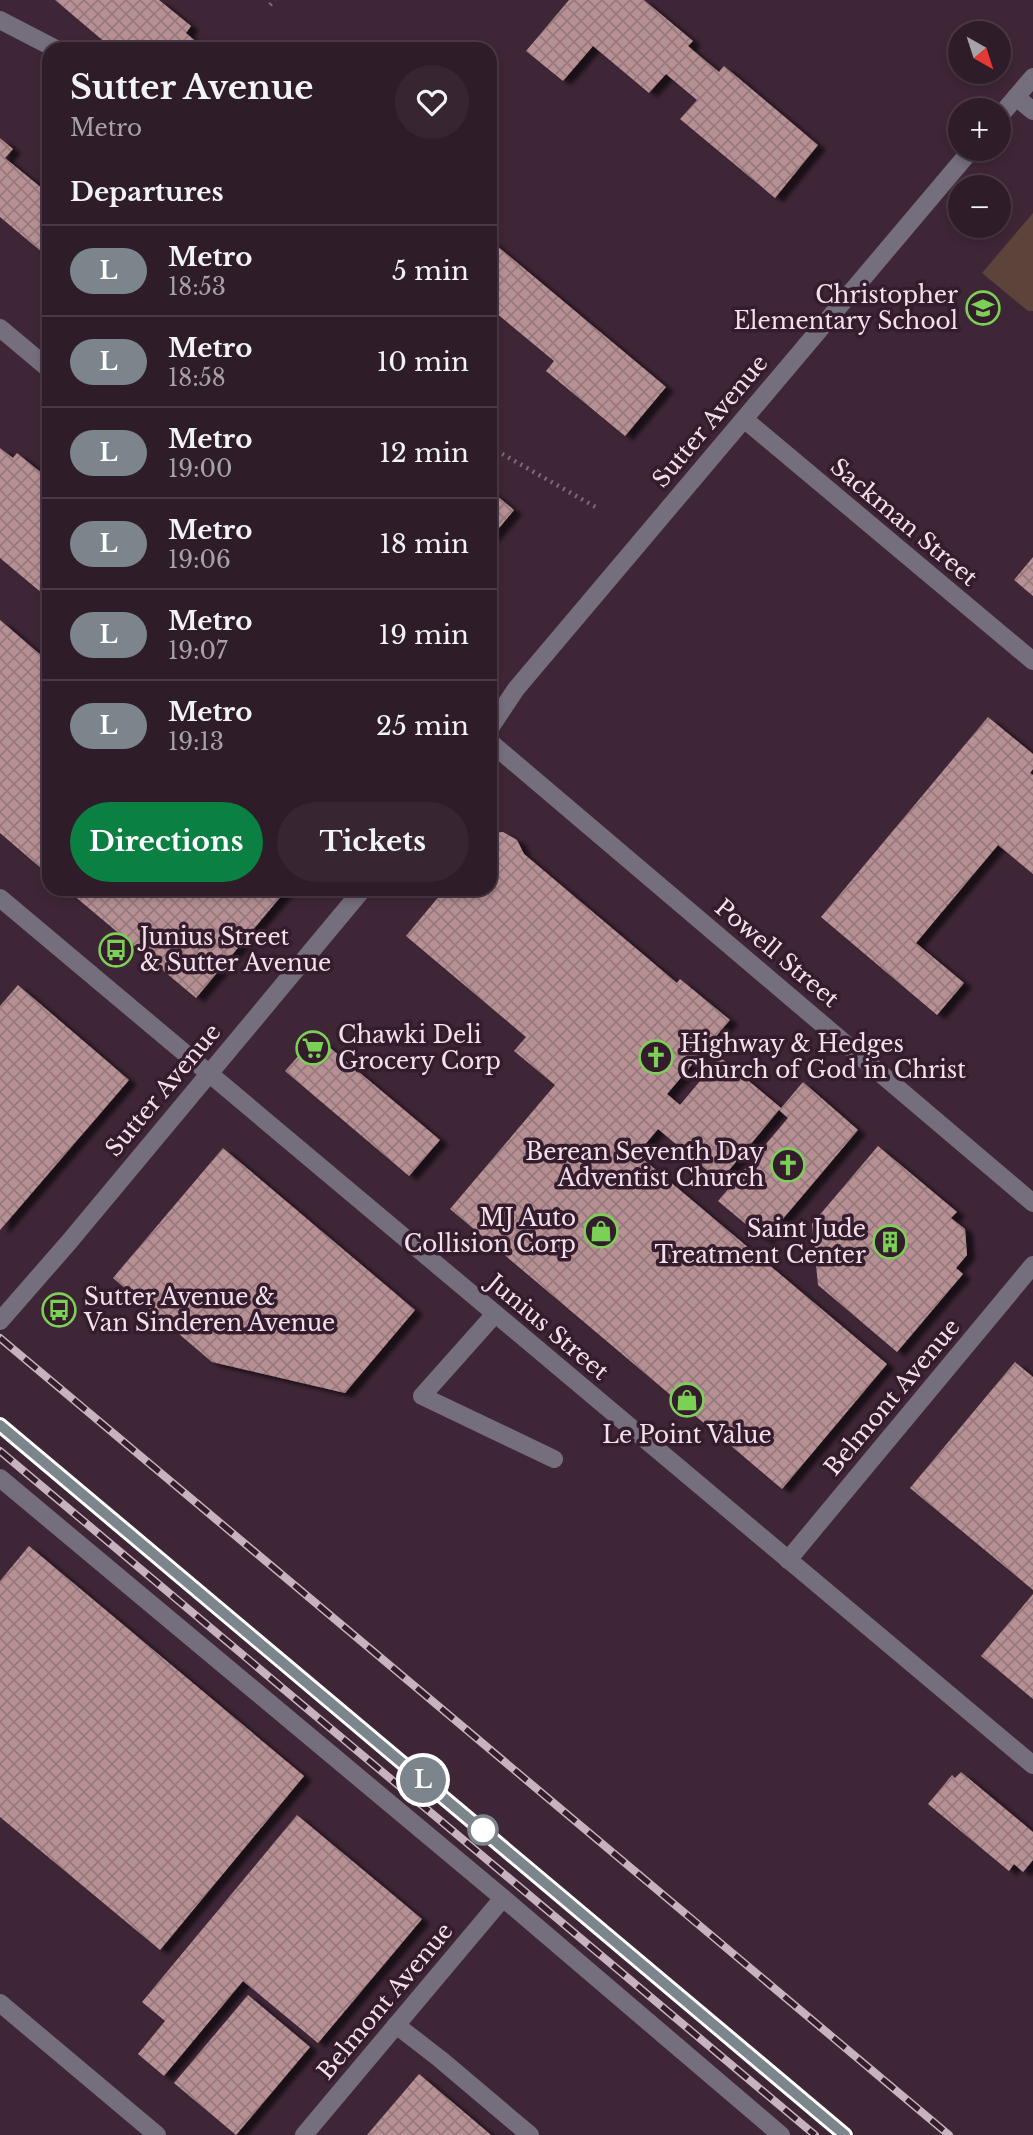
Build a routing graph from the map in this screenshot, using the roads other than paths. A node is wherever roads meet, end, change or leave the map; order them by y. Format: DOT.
graph roads {
  1 [pos="0,20"];
  2 [pos="42,42"];
  3 [pos="1033,77"];
  4 [pos="1016,97"];
  5 [pos="1011,103"];
  6 [pos="1033,111"];
  7 [pos="962,161"];
  8 [pos="0,328"];
  9 [pos="42,363"];
  10 [pos="744,419"];
  11 [pos="1033,661"];
  12 [pos="497,718"];
  13 [pos="497,748"];
  14 [pos="357,896"];
  15 [pos="0,898"];
  16 [pos="209,1073"];
  17 [pos="1033,1203"];
  18 [pos="1033,1265"];
  19 [pos="495,1314"];
  20 [pos="0,1321"];
  21 [pos="554,1459"];
  22 [pos="0,1478"];
  23 [pos="789,1560"];
  24 [pos="1033,1765"];
  25 [pos="503,1898"];
  26 [pos="0,2003"];
  27 [pos="396,2025"];
  28 [pos="157,2135"];
  29 [pos="304,2135"];
  30 [pos="530,2135"];
  31 [pos="781,2135"];
  1 -- 2 [label="street"];
  3 -- 4 [label="street"];
  4 -- 5 [label="street"];
  4 -- 6 [label="street"];
  7 -- 10 [label="street, Sutter Avenue"];
  8 -- 9 [label="street"];
  10 -- 11 [label="street, Sackman Street"];
  10 -- 12 [label="street, Sutter Avenue"];
  13 -- 17 [label="street, Powell Street"];
  14 -- 16 [label="street, Sutter Avenue"];
  15 -- 16 [label="street, Junius Street"];
  16 -- 19 [label="street, Junius Street"];
  16 -- 20 [label="street, Sutter Avenue"];
  18 -- 23 [label="street, Belmont Avenue"];
  19 -- 21 [label="street"];
  19 -- 23 [label="street, Junius Street"];
  22 -- 25 [label="street"];
  23 -- 24 [label="street, Junius Street"];
  25 -- 27 [label="street, Belmont Avenue"];
  25 -- 31 [label="street"];
  26 -- 28 [label="street"];
  27 -- 29 [label="street, Belmont Avenue"];
  27 -- 30 [label="street"];
}
